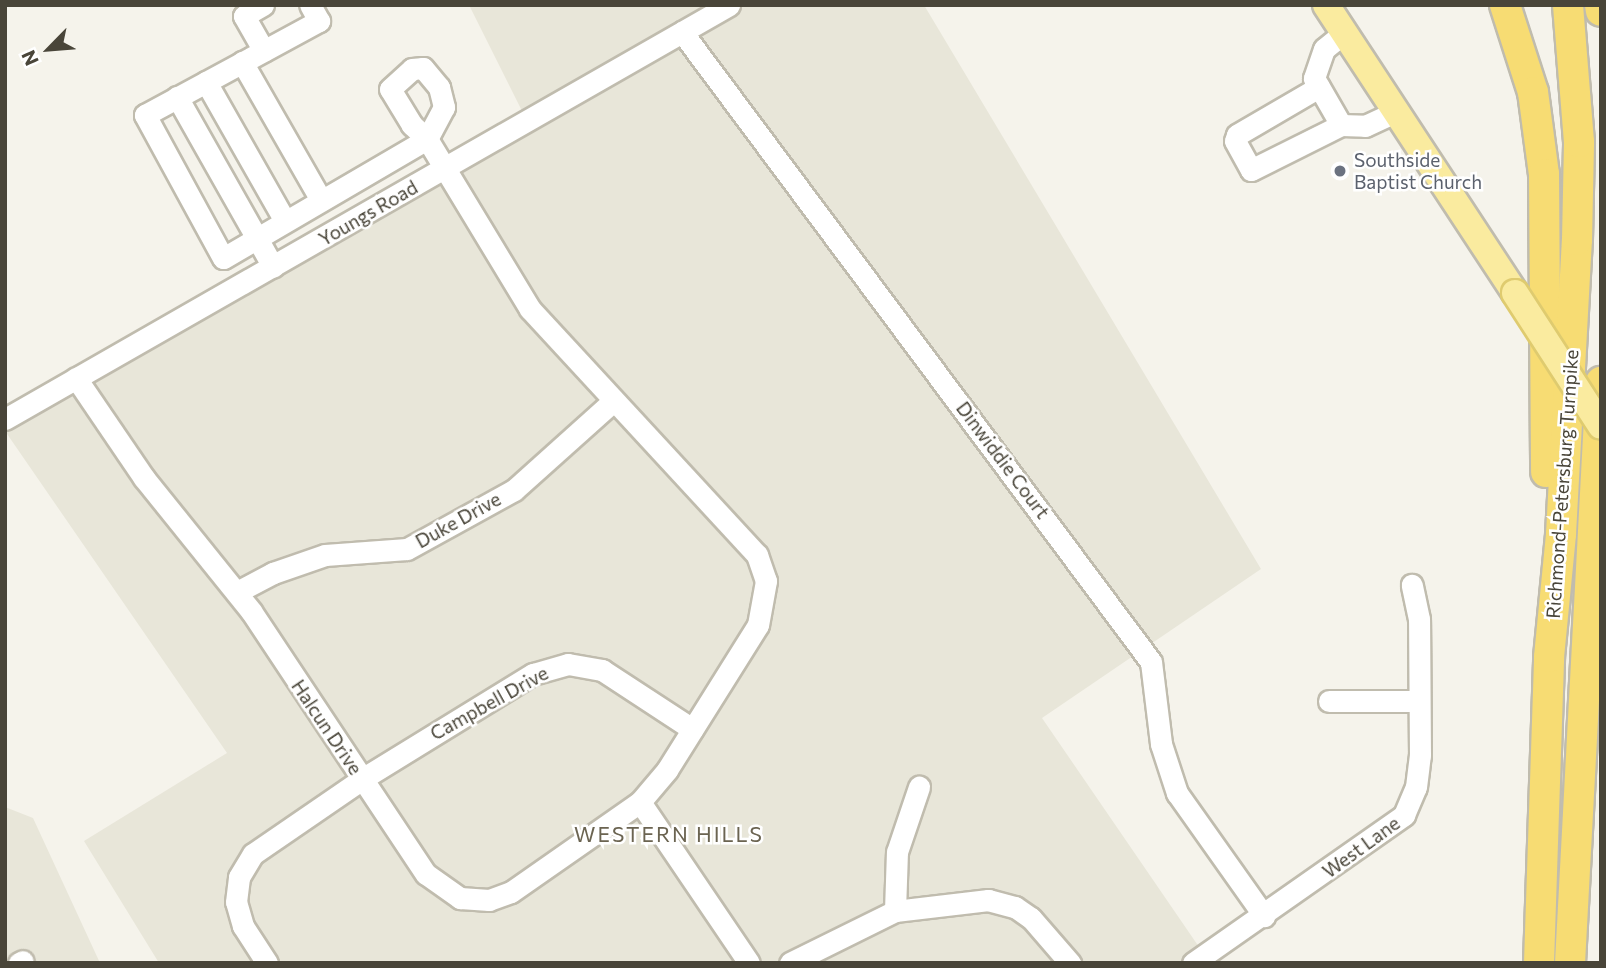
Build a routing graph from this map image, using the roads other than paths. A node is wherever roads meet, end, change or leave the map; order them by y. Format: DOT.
graph roads {
  1 [pos="264,5"];
  2 [pos="310,5"];
  3 [pos="729,5"];
  4 [pos="1326,5"];
  5 [pos="1505,5"];
  6 [pos="1569,5"];
  7 [pos="1600,5"];
  8 [pos="1601,10"];
  9 [pos="682,32"];
  10 [pos="1345,32"];
  11 [pos="264,51"];
  12 [pos="242,62"];
  13 [pos="206,82"];
  14 [pos="1319,87"];
  15 [pos="177,97"];
  16 [pos="1397,111"];
  17 [pos="1341,125"];
  18 [pos="445,169"];
  19 [pos="321,200"];
  20 [pos="285,222"];
  21 [pos="257,238"];
  22 [pos="273,267"];
  23 [pos="76,379"];
  24 [pos="1601,382"];
  25 [pos="612,402"];
  26 [pos="5,419"];
  27 [pos="1601,426"];
  28 [pos="1412,584"];
  29 [pos="237,592"];
  30 [pos="1549,657"];
  31 [pos="1329,701"];
  32 [pos="1419,701"];
  33 [pos="692,729"];
  34 [pos="362,779"];
  35 [pos="919,787"];
  36 [pos="640,803"];
  37 [pos="895,911"];
  38 [pos="1264,916"];
  39 [pos="267,963"];
  40 [pos="748,963"];
  41 [pos="790,963"];
  42 [pos="1070,963"];
  43 [pos="1193,963"];
  44 [pos="1539,963"];
  45 [pos="1570,963"];
  1 -- 11 [label="street"];
  2 -- 11 [label="street"];
  3 -- 9 [label="street, Youngs Road"];
  4 -- 10 [label="main road"];
  5 -- 30 [label="highway"];
  6 -- 30 [label="highway, Richmond-Petersburg Turnpike"];
  7 -- 8 [label="highway"];
  9 -- 18 [label="street, Youngs Road"];
  9 -- 38 [label="street, Dinwiddie Court"];
  10 -- 14 [label="street"];
  10 -- 16 [label="main road"];
  11 -- 12 [label="street"];
  12 -- 13 [label="street"];
  12 -- 19 [label="street"];
  13 -- 15 [label="street"];
  13 -- 20 [label="street"];
  14 -- 17 [label="street"];
  14 -- 17 [label="street"];
  15 -- 21 [label="street"];
  15 -- 21 [label="street"];
  16 -- 17 [label="street"];
  16 -- 27 [label="main road, bridge"];
  18 -- 19 [label="street, Halcun Drive"];
  18 -- 22 [label="street, Youngs Road"];
  18 -- 25 [label="street, Halcun Drive"];
  19 -- 20 [label="street"];
  20 -- 21 [label="street"];
  21 -- 22 [label="street"];
  22 -- 23 [label="street, Youngs Road"];
  23 -- 26 [label="street, Youngs Road"];
  23 -- 29 [label="street, Halcun Drive"];
  24 -- 45 [label="highway, Richmond-Petersburg Turnpike"];
  25 -- 29 [label="street, Duke Drive"];
  25 -- 33 [label="street, Halcun Drive"];
  28 -- 32 [label="street, West Lane"];
  29 -- 34 [label="street, Halcun Drive"];
  30 -- 44 [label="highway, Richmond-Petersburg Turnpike"];
  31 -- 32 [label="street"];
  32 -- 38 [label="street, West Lane"];
  33 -- 34 [label="street, Campbell Drive"];
  33 -- 36 [label="street, Halcun Drive"];
  34 -- 36 [label="street, Halcun Drive"];
  34 -- 39 [label="street, Campbell Drive"];
  35 -- 37 [label="street"];
  36 -- 40 [label="street"];
  37 -- 41 [label="street"];
  37 -- 42 [label="street"];
  38 -- 43 [label="street, West Lane"];
}
